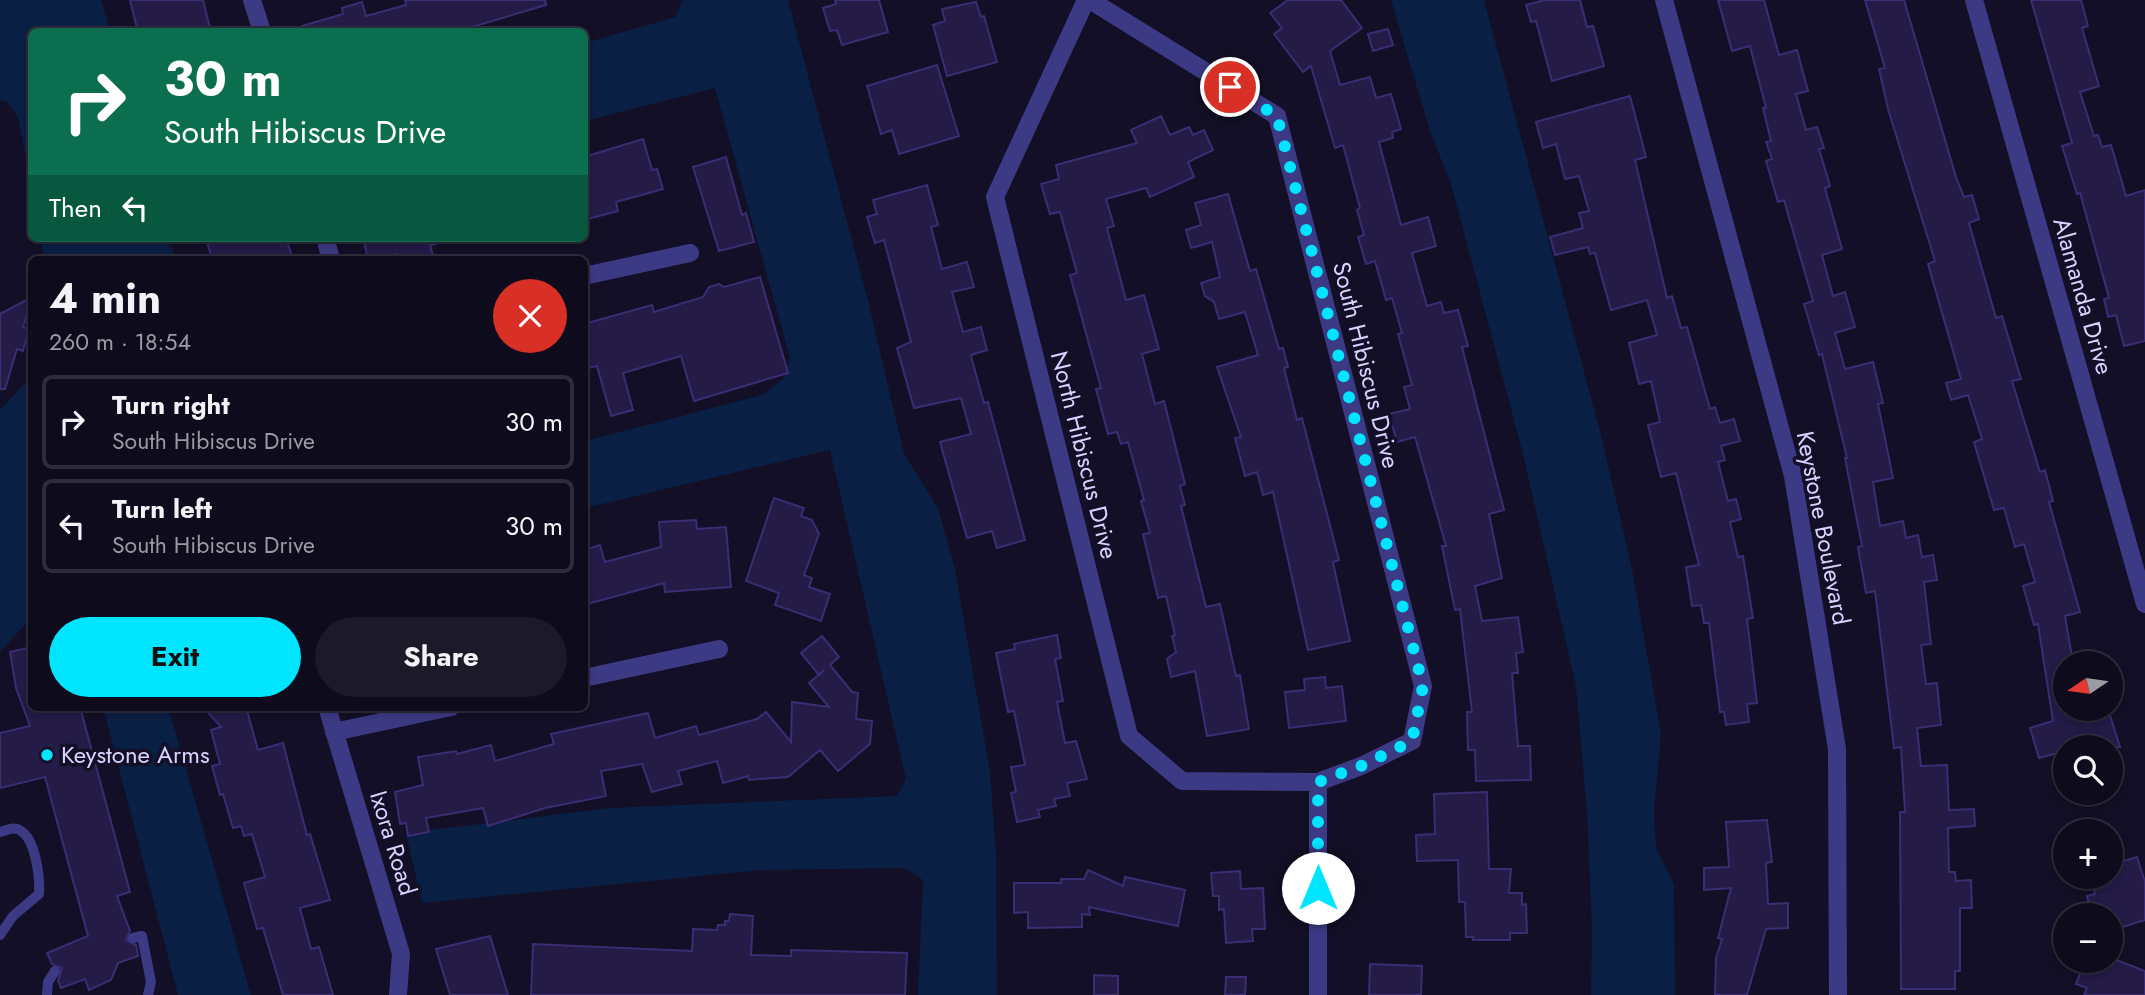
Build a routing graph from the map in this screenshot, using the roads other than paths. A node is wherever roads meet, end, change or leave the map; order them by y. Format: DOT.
graph roads {
  1 [pos="252,0"];
  2 [pos="1088,0"];
  3 [pos="1664,0"];
  4 [pos="1974,0"];
  5 [pos="261,28"];
  6 [pos="690,253"];
  7 [pos="588,275"];
  8 [pos="2145,604"];
  9 [pos="719,649"];
  10 [pos="588,677"];
  11 [pos="328,711"];
  12 [pos="432,711"];
  13 [pos="334,732"];
  14 [pos="1318,782"];
  15 [pos="0,832"];
  16 [pos="0,935"];
  17 [pos="133,938"];
  18 [pos="55,971"];
  19 [pos="47,995"];
  20 [pos="148,995"];
  21 [pos="398,995"];
  22 [pos="1318,995"];
  23 [pos="1838,995"];
  1 -- 5 [label="street"];
  2 -- 14 [label="street, South Hibiscus Drive"];
  2 -- 14 [label="street, North Hibiscus Drive"];
  3 -- 23 [label="street, Keystone Boulevard"];
  4 -- 8 [label="street, Alamanda Drive"];
  6 -- 7 [label="street"];
  9 -- 10 [label="street"];
  11 -- 13 [label="street, Ixora Road"];
  12 -- 13 [label="street"];
  13 -- 21 [label="street, Ixora Road"];
  14 -- 22 [label="street"];
  15 -- 16 [label="lane"];
  17 -- 20 [label="lane"];
  18 -- 19 [label="lane"];
}
